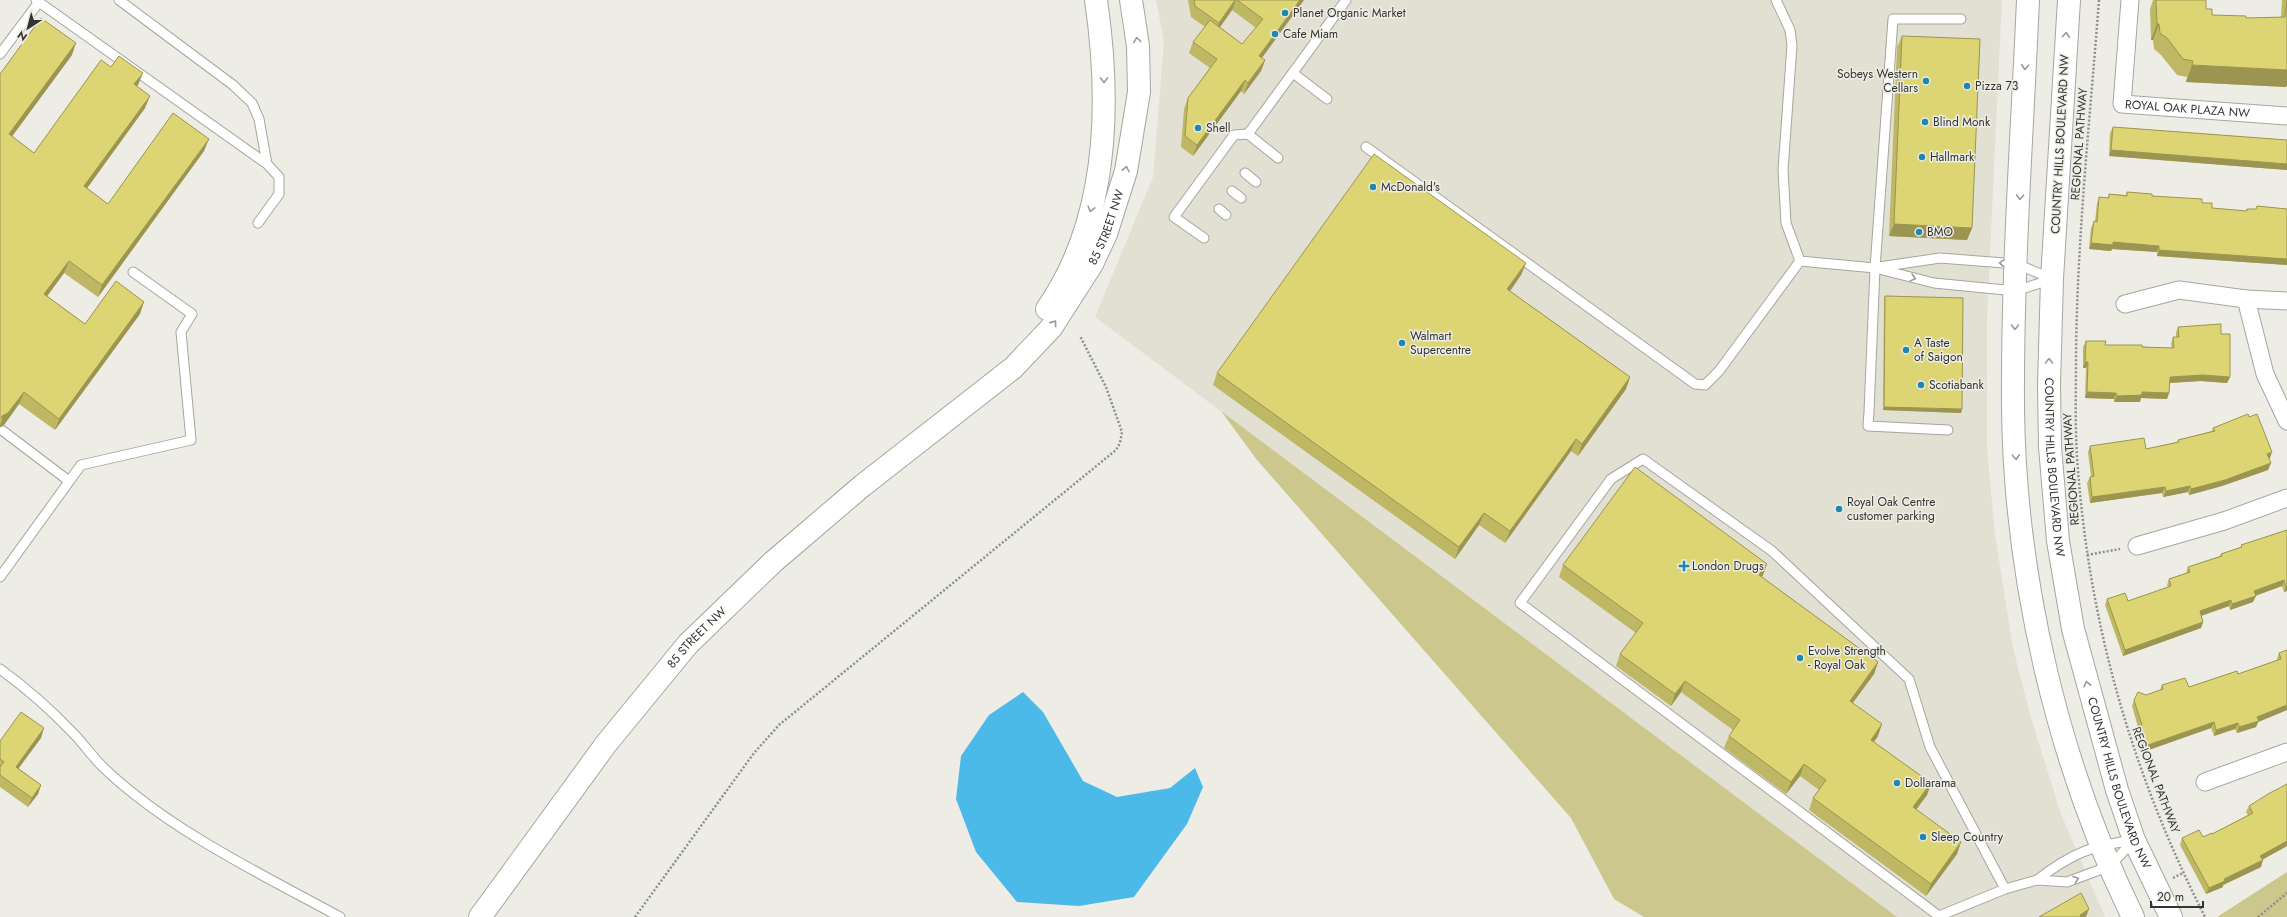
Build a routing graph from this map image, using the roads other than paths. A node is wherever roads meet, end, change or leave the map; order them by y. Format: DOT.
graph roads {
  1 [pos="119,0"];
  2 [pos="1096,0"];
  3 [pos="1131,0"];
  4 [pos="1346,0"];
  5 [pos="1776,0"];
  6 [pos="2028,0"];
  7 [pos="2069,0"];
  8 [pos="2130,0"];
  9 [pos="37,1"];
  10 [pos="1961,19"];
  11 [pos="0,54"];
  12 [pos="1293,73"];
  13 [pos="1328,99"];
  14 [pos="2287,116"];
  15 [pos="1248,134"];
  16 [pos="1366,147"];
  17 [pos="1278,158"];
  18 [pos="267,164"];
  19 [pos="1245,173"];
  20 [pos="1256,182"];
  21 [pos="1232,191"];
  22 [pos="1241,198"];
  23 [pos="258,222"];
  24 [pos="1204,238"];
  25 [pos="1800,261"];
  26 [pos="2017,264"];
  27 [pos="1875,268"];
  28 [pos="133,272"];
  29 [pos="2052,279"];
  30 [pos="2016,291"];
  31 [pos="2246,299"];
  32 [pos="2287,301"];
  33 [pos="2125,304"];
  34 [pos="964,406"];
  35 [pos="2287,421"];
  36 [pos="1948,430"];
  37 [pos="3,431"];
  38 [pos="69,481"];
  39 [pos="2287,498"];
  40 [pos="2137,546"];
  41 [pos="0,577"];
  42 [pos="0,669"];
  43 [pos="2287,752"];
  44 [pos="2205,782"];
  45 [pos="2134,840"];
  46 [pos="2100,845"];
  47 [pos="2110,866"];
  48 [pos="2037,880"];
  49 [pos="2005,889"];
  50 [pos="340,917"];
  51 [pos="480,917"];
  52 [pos="2133,917"];
  53 [pos="2171,917"];
  1 -- 18 [label="lane"];
  2 -- 34 [label="main road, 85 STREET NW, one-way"];
  34 -- 3 [label="main road, 85 STREET NW, one-way"];
  4 -- 12 [label="lane"];
  5 -- 25 [label="lane"];
  6 -- 26 [label="main road, one-way"];
  29 -- 7 [label="main road, COUNTRY HILLS BOULEVARD NW, one-way"];
  8 -- 14 [label="street, ROYAL OAK PLAZA NW"];
  9 -- 11 [label="lane"];
  9 -- 18 [label="lane"];
  10 -- 27 [label="lane"];
  12 -- 13 [label="lane"];
  12 -- 15 [label="lane"];
  15 -- 17 [label="lane"];
  15 -- 24 [label="lane"];
  16 -- 25 [label="lane"];
  18 -- 23 [label="lane"];
  19 -- 20 [label="lane"];
  21 -- 22 [label="lane"];
  25 -- 27 [label="lane"];
  26 -- 27 [label="lane, one-way"];
  26 -- 29 [label="lane"];
  26 -- 30 [label="main road"];
  27 -- 30 [label="lane, one-way"];
  27 -- 36 [label="lane"];
  28 -- 38 [label="lane"];
  29 -- 30 [label="lane"];
  45 -- 29 [label="main road, COUNTRY HILLS BOULEVARD NW, one-way"];
  30 -- 46 [label="main road, one-way"];
  31 -- 32 [label="street"];
  31 -- 33 [label="street"];
  31 -- 35 [label="street"];
  34 -- 51 [label="main road, 85 STREET NW"];
  37 -- 38 [label="lane"];
  38 -- 41 [label="lane"];
  39 -- 40 [label="street"];
  42 -- 50 [label="lane"];
  43 -- 44 [label="street"];
  45 -- 46 [label="lane"];
  45 -- 47 [label="lane"];
  45 -- 53 [label="main road, COUNTRY HILLS BOULEVARD NW"];
  46 -- 47 [label="main road"];
  46 -- 48 [label="lane"];
  48 -- 47 [label="lane, one-way"];
  47 -- 52 [label="main road"];
  48 -- 49 [label="lane"];
  49 -- 49 [label="lane"];
}
